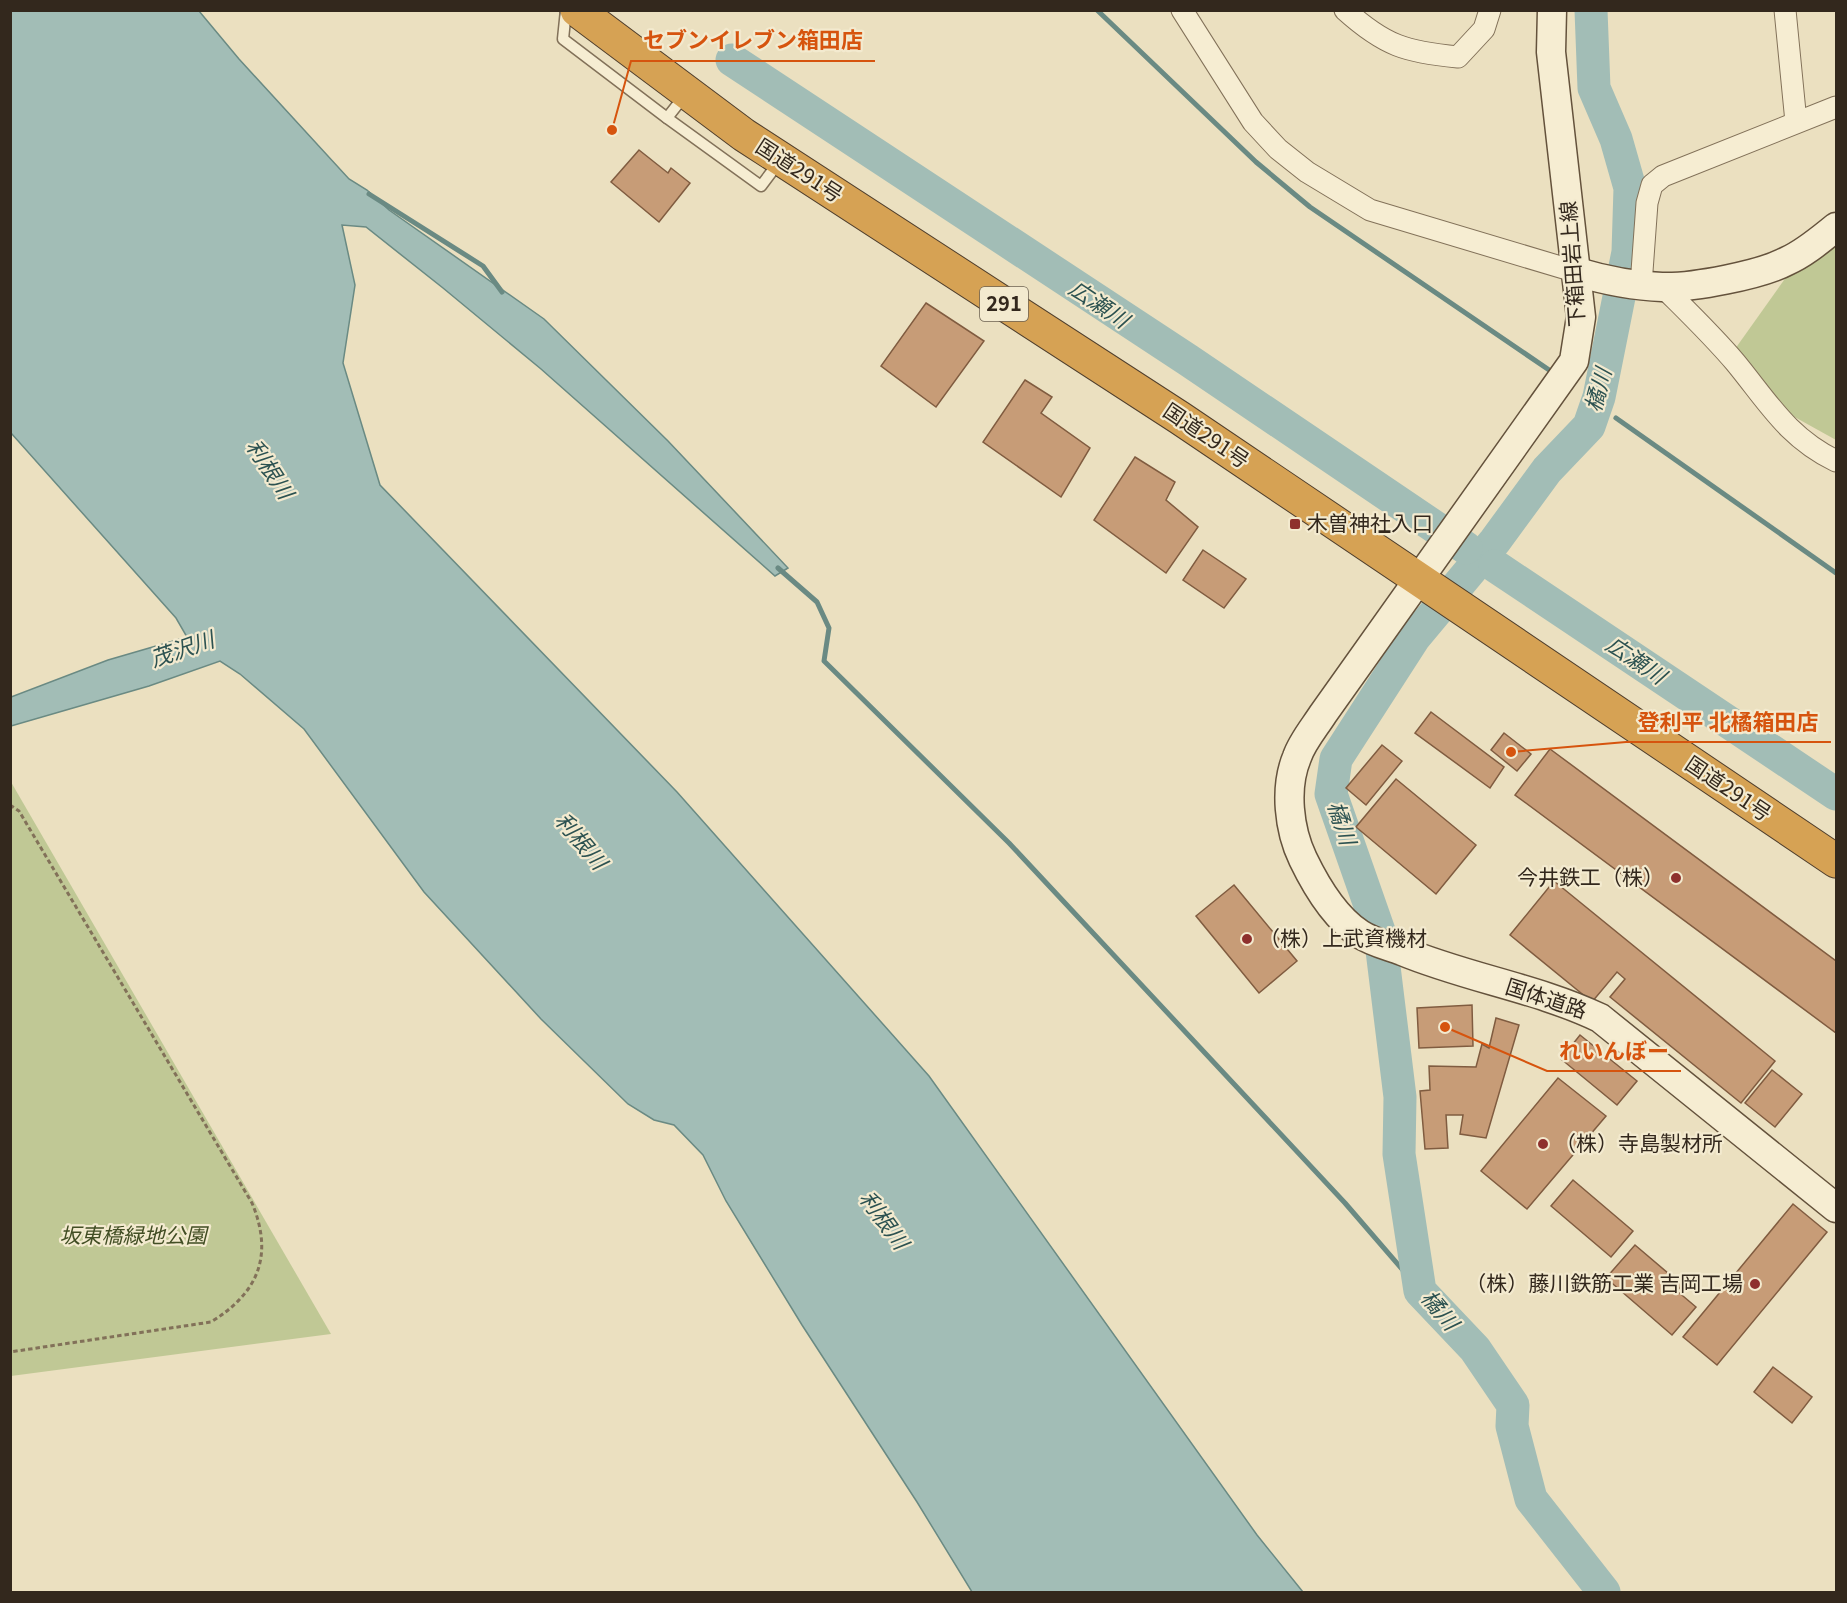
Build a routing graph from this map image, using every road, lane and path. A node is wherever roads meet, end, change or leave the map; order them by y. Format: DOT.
graph roads {
  1 [pos="566,10"];
  2 [pos="577,10"];
  3 [pos="1182,10"];
  4 [pos="1345,10"];
  5 [pos="1490,10"];
  6 [pos="1552,10"];
  7 [pos="1785,10"];
  8 [pos="687,92"];
  9 [pos="1836,107"];
  10 [pos="667,118"];
  11 [pos="1796,122"];
  12 [pos="781,159"];
  13 [pos="1836,227"];
  14 [pos="1590,275"];
  15 [pos="1647,286"];
  16 [pos="1836,461"];
  17 [pos="1427,586"];
  18 [pos="10,805"];
  19 [pos="1836,861"];
  20 [pos="1836,1208"];
  21 [pos="10,1352"];
  1 -- 10 [label="lane"];
  2 -- 8 [label="highway, 国道291号 / 291"];
  3 -- 14 [label="street"];
  4 -- 5 [label="street"];
  6 -- 14 [label="street, 下箱田岩上線"];
  7 -- 11 [label="street"];
  8 -- 10 [label="lane"];
  8 -- 12 [label="highway, 国道291号 / 291"];
  9 -- 11 [label="street"];
  10 -- 12 [label="lane"];
  11 -- 15 [label="street"];
  12 -- 17 [label="highway, 国道291号 / 291"];
  13 -- 15 [label="street"];
  14 -- 15 [label="street"];
  14 -- 17 [label="street, 下箱田岩上線"];
  15 -- 16 [label="street"];
  17 -- 19 [label="highway, 国道291号 / 291"];
  17 -- 20 [label="street, 国体道路"];
  18 -- 21 [label="path"];
}
